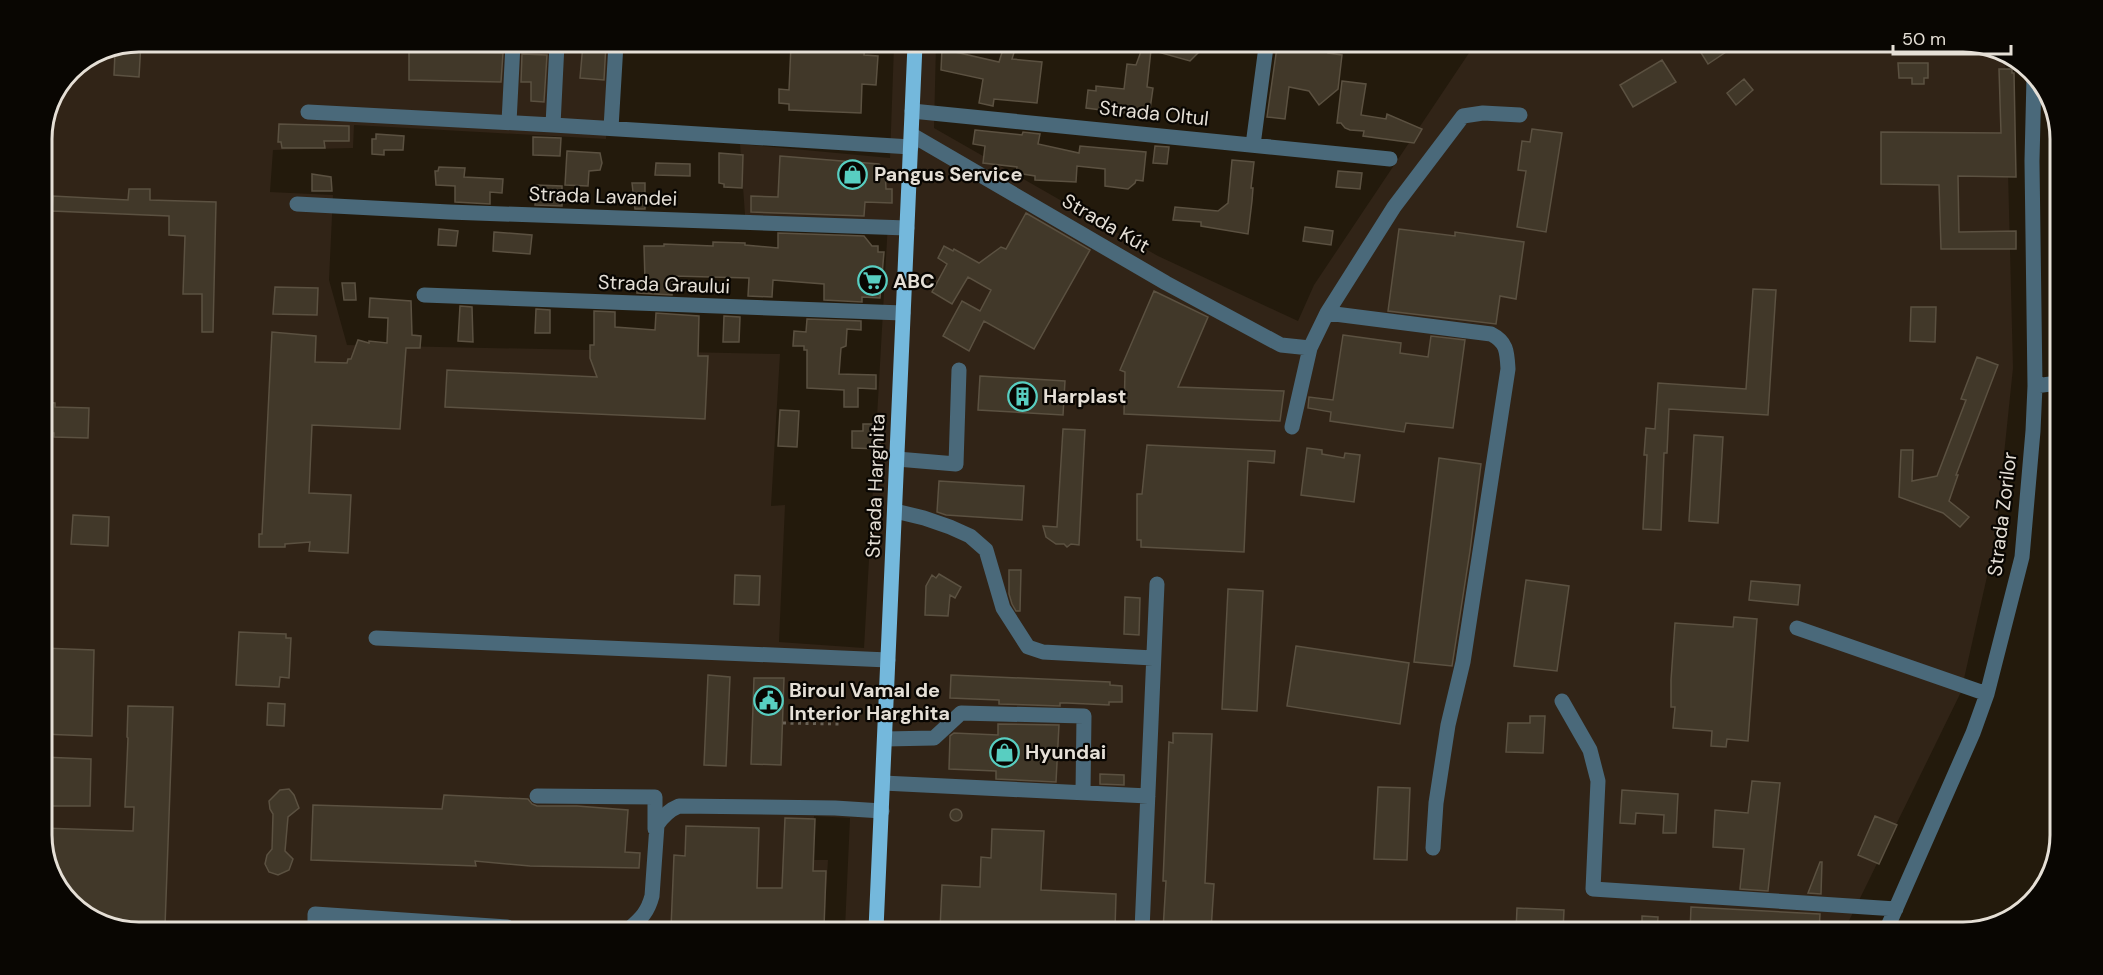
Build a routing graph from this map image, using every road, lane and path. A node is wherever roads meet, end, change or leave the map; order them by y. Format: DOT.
graph roads {
  1 [pos="513,52"];
  2 [pos="557,52"];
  3 [pos="616,52"];
  4 [pos="915,52"];
  5 [pos="1265,52"];
  6 [pos="2034,88"];
  7 [pos="912,111"];
  8 [pos="308,112"];
  9 [pos="1520,115"];
  10 [pos="509,122"];
  11 [pos="553,124"];
  12 [pos="611,128"];
  13 [pos="911,141"];
  14 [pos="1253,145"];
  15 [pos="1390,159"];
  16 [pos="297,204"];
  17 [pos="907,228"];
  18 [pos="424,295"];
  19 [pos="903,313"];
  20 [pos="1327,313"];
  21 [pos="1281,345"];
  22 [pos="1310,348"];
  23 [pos="1304,368"];
  24 [pos="959,370"];
  25 [pos="2050,384"];
  26 [pos="2035,386"];
  27 [pos="1292,427"];
  28 [pos="897,459"];
  29 [pos="895,511"];
  30 [pos="1157,584"];
  31 [pos="1797,628"];
  32 [pos="376,638"];
  33 [pos="1154,658"];
  34 [pos="888,660"];
  35 [pos="1987,694"];
  36 [pos="1562,701"];
  37 [pos="783,723"];
  38 [pos="842,724"];
  39 [pos="885,740"];
  40 [pos="883,783"];
  41 [pos="1083,792"];
  42 [pos="537,796"];
  43 [pos="1148,796"];
  44 [pos="655,797"];
  45 [pos="679,806"];
  46 [pos="882,811"];
  47 [pos="655,836"];
  48 [pos="1433,848"];
  49 [pos="1896,909"];
  50 [pos="315,922"];
  51 [pos="433,922"];
  52 [pos="638,922"];
  53 [pos="876,922"];
  54 [pos="1142,922"];
  55 [pos="1890,922"];
  1 -- 10 [label="street"];
  2 -- 11 [label="street"];
  3 -- 12 [label="street"];
  4 -- 7 [label="main road, Strada Harghita"];
  5 -- 14 [label="street"];
  6 -- 26 [label="street, Strada Zorilor"];
  7 -- 13 [label="main road, Strada Harghita"];
  7 -- 14 [label="street, Strada Oltul"];
  8 -- 10 [label="street"];
  9 -- 20 [label="street"];
  10 -- 11 [label="street"];
  11 -- 12 [label="street"];
  12 -- 13 [label="street"];
  13 -- 17 [label="main road, Strada Harghita"];
  13 -- 21 [label="street, Strada Kút"];
  14 -- 15 [label="street, Strada Oltul"];
  16 -- 17 [label="street, Strada Lavandei"];
  17 -- 19 [label="main road, Strada Harghita"];
  18 -- 19 [label="street, Strada Graului"];
  19 -- 28 [label="main road, Strada Harghita"];
  20 -- 22 [label="street"];
  20 -- 48 [label="street"];
  21 -- 22 [label="street, Strada Kút"];
  21 -- 23 [label="street, Strada Kút"];
  22 -- 23 [label="street"];
  23 -- 27 [label="street"];
  24 -- 28 [label="street"];
  25 -- 26 [label="street"];
  26 -- 35 [label="street, Strada Zorilor"];
  28 -- 29 [label="main road, Strada Harghita"];
  29 -- 33 [label="street"];
  29 -- 34 [label="main road, Strada Harghita"];
  30 -- 33 [label="street"];
  31 -- 35 [label="street"];
  32 -- 34 [label="street"];
  33 -- 43 [label="street"];
  34 -- 39 [label="main road, Strada Harghita"];
  35 -- 49 [label="street, Strada Zorilor"];
  36 -- 49 [label="street"];
  37 -- 38 [label="path"];
  39 -- 40 [label="main road, Strada Harghita"];
  39 -- 41 [label="street"];
  40 -- 41 [label="street"];
  40 -- 46 [label="main road, Strada Harghita"];
  41 -- 43 [label="street"];
  42 -- 44 [label="street"];
  43 -- 54 [label="street"];
  44 -- 45 [label="street"];
  44 -- 47 [label="street"];
  45 -- 46 [label="street"];
  45 -- 47 [label="street"];
  46 -- 53 [label="main road, Strada Harghita"];
  47 -- 52 [label="street"];
  49 -- 55 [label="street, Strada Zorilor"];
  50 -- 51 [label="street"];
}
